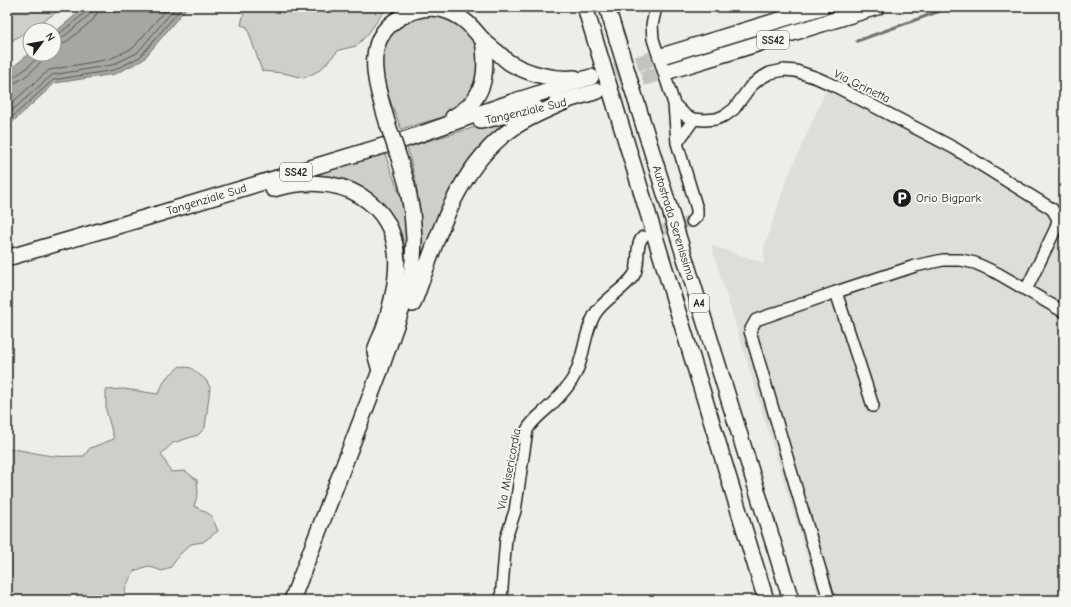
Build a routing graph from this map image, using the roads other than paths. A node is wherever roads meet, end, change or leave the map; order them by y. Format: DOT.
graph roads {
  1 [pos="585,7"];
  2 [pos="607,7"];
  3 [pos="656,7"];
  4 [pos="822,7"];
  5 [pos="877,7"];
  6 [pos="483,40"];
  7 [pos="665,56"];
  8 [pos="669,71"];
  9 [pos="598,91"];
  10 [pos="568,101"];
  11 [pos="674,104"];
  12 [pos="694,119"];
  13 [pos="406,139"];
  14 [pos="677,143"];
  15 [pos="186,206"];
  16 [pos="692,221"];
  17 [pos="643,237"];
  18 [pos="7,258"];
  19 [pos="1026,290"];
  20 [pos="836,292"];
  21 [pos="1064,312"];
  22 [pos="380,371"];
  23 [pos="873,406"];
  24 [pos="305,567"];
  25 [pos="292,600"];
  26 [pos="300,600"];
  27 [pos="501,600"];
  28 [pos="766,600"];
  29 [pos="791,600"];
  30 [pos="829,600"];
  1 -- 28 [label="highway, Autostrada Serenissima / A4"];
  2 -- 29 [label="highway, Autostrada Serenissima / A4"];
  3 -- 11 [label="street"];
  4 -- 7 [label="highway, SS42"];
  5 -- 8 [label="highway, SS42"];
  6 -- 13 [label="highway"];
  6 -- 13 [label="highway, Tangenziale Sud / SS42"];
  6 -- 22 [label="highway, bridge"];
  9 -- 10 [label="highway, Tangenziale Sud / SS42"];
  10 -- 13 [label="highway, Tangenziale Sud / SS42"];
  10 -- 22 [label="highway"];
  11 -- 12 [label="street"];
  11 -- 14 [label="street"];
  12 -- 14 [label="street"];
  12 -- 19 [label="street, Via Grinetta"];
  13 -- 15 [label="highway, Tangenziale Sud / SS42"];
  14 -- 16 [label="street"];
  15 -- 18 [label="highway, Tangenziale Sud / SS42"];
  15 -- 22 [label="highway"];
  17 -- 27 [label="street, Via Misericordia"];
  19 -- 20 [label="street"];
  19 -- 21 [label="street"];
  20 -- 23 [label="street"];
  20 -- 30 [label="street"];
  22 -- 24 [label="highway"];
  24 -- 25 [label="highway"];
  24 -- 26 [label="highway"];
}
